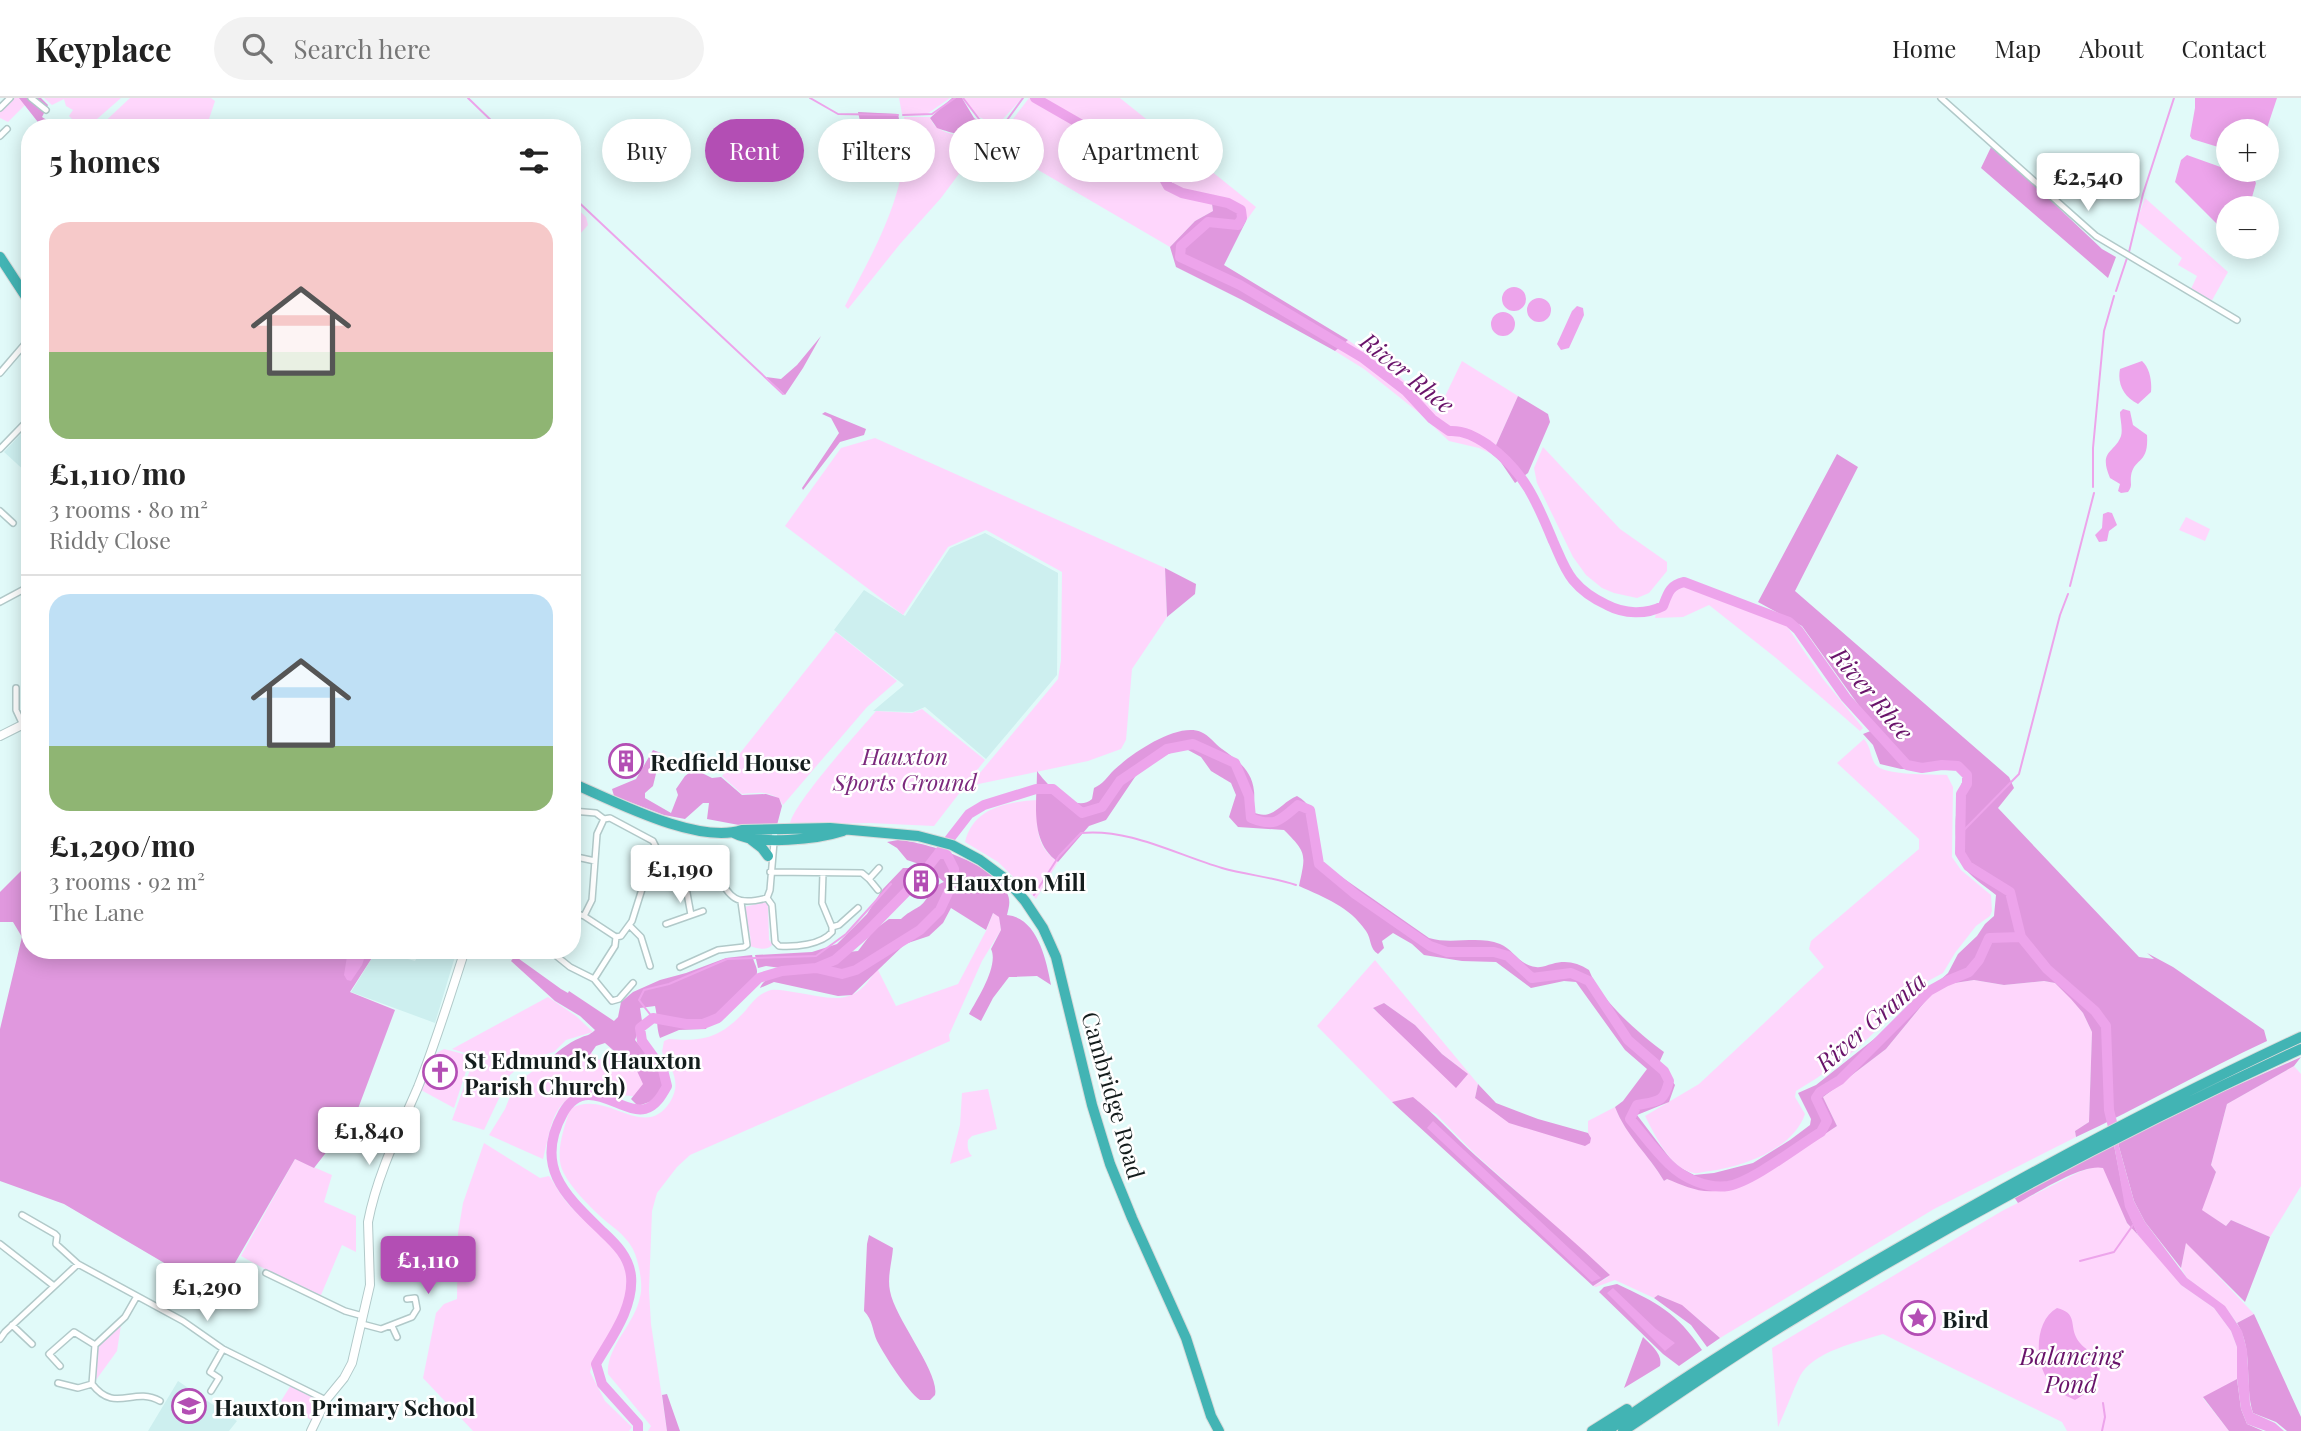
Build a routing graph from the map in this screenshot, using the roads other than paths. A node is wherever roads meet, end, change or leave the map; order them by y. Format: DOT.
graph roads {
  1 [pos="10,98"];
  2 [pos="31,98"];
  3 [pos="1941,98"];
  4 [pos="0,108"];
  5 [pos="46,110"];
  6 [pos="7,129"];
  7 [pos="0,136"];
  8 [pos="0,257"];
  9 [pos="21,289"];
  10 [pos="2237,320"];
  11 [pos="21,348"];
  12 [pos="0,373"];
  13 [pos="21,427"];
  14 [pos="0,449"];
  15 [pos="0,512"];
  16 [pos="13,523"];
  17 [pos="21,591"];
  18 [pos="0,602"];
  19 [pos="16,688"];
  20 [pos="21,716"];
  21 [pos="21,726"];
  22 [pos="0,736"];
  23 [pos="581,787"];
  24 [pos="581,812"];
  25 [pos="604,819"];
  26 [pos="734,833"];
  27 [pos="771,835"];
  28 [pos="749,838"];
  29 [pos="581,858"];
  30 [pos="770,858"];
  31 [pos="595,861"];
  32 [pos="654,868"];
  33 [pos="879,868"];
  34 [pos="683,871"];
  35 [pos="770,872"];
  36 [pos="823,873"];
  37 [pos="869,879"];
  38 [pos="878,890"];
  39 [pos="767,898"];
  40 [pos="741,902"];
  41 [pos="858,908"];
  42 [pos="703,911"];
  43 [pos="581,915"];
  44 [pos="691,915"];
  45 [pos="584,916"];
  46 [pos="666,924"];
  47 [pos="630,926"];
  48 [pos="832,927"];
  49 [pos="616,937"];
  50 [pos="462,959"];
  51 [pos="560,959"];
  52 [pos="650,966"];
  53 [pos="680,967"];
  54 [pos="594,979"];
  55 [pos="633,984"];
  56 [pos="2301,1037"];
  57 [pos="2301,1049"];
  58 [pos="2133,1124"];
  59 [pos="2097,1142"];
  60 [pos="22,1215"];
  61 [pos="0,1244"];
  62 [pos="78,1264"];
  63 [pos="266,1273"];
  64 [pos="54,1286"];
  65 [pos="137,1296"];
  66 [pos="407,1300"];
  67 [pos="362,1320"];
  68 [pos="12,1325"];
  69 [pos="392,1326"];
  70 [pos="397,1337"];
  71 [pos="0,1338"];
  72 [pos="32,1344"];
  73 [pos="95,1345"];
  74 [pos="223,1349"];
  75 [pos="61,1366"];
  76 [pos="210,1372"];
  77 [pos="201,1373"];
  78 [pos="58,1383"];
  79 [pos="92,1384"];
  80 [pos="211,1391"];
  81 [pos="326,1400"];
  82 [pos="160,1401"];
  83 [pos="1650,1401"];
  84 [pos="1211,1416"];
  85 [pos="311,1431"];
  86 [pos="1212,1431"];
  87 [pos="1219,1431"];
  88 [pos="1592,1431"];
  89 [pos="1606,1431"];
  90 [pos="1623,1431"];
  1 -- 4 [label="street"];
  2 -- 5 [label="street"];
  3 -- 10 [label="street"];
  6 -- 7 [label="street"];
  8 -- 9 [label="highway"];
  11 -- 12 [label="street"];
  13 -- 14 [label="street"];
  15 -- 16 [label="street"];
  17 -- 18 [label="street"];
  19 -- 20 [label="street"];
  21 -- 22 [label="street"];
  23 -- 26 [label="highway"];
  24 -- 25 [label="street"];
  25 -- 31 [label="street"];
  25 -- 32 [label="street"];
  26 -- 27 [label="highway"];
  26 -- 28 [label="highway"];
  27 -- 28 [label="highway"];
  27 -- 30 [label="street"];
  27 -- 84 [label="highway, Cambridge Road"];
  28 -- 30 [label="highway"];
  29 -- 31 [label="street"];
  30 -- 35 [label="street"];
  31 -- 45 [label="street"];
  32 -- 34 [label="street"];
  32 -- 47 [label="street"];
  33 -- 37 [label="street"];
  34 -- 40 [label="street"];
  34 -- 44 [label="street"];
  35 -- 36 [label="street"];
  35 -- 39 [label="street"];
  36 -- 37 [label="street"];
  36 -- 48 [label="street"];
  37 -- 38 [label="street"];
  39 -- 40 [label="street"];
  39 -- 48 [label="street"];
  40 -- 53 [label="street"];
  41 -- 48 [label="street"];
  42 -- 44 [label="street"];
  43 -- 45 [label="street"];
  44 -- 46 [label="street"];
  45 -- 49 [label="street"];
  47 -- 49 [label="street"];
  47 -- 52 [label="street"];
  49 -- 54 [label="street"];
  50 -- 67 [label="street"];
  51 -- 54 [label="street"];
  54 -- 55 [label="street"];
  56 -- 58 [label="highway"];
  57 -- 58 [label="highway"];
  58 -- 59 [label="highway"];
  59 -- 83 [label="highway"];
  59 -- 90 [label="highway"];
  60 -- 62 [label="street"];
  61 -- 64 [label="street"];
  62 -- 64 [label="street"];
  62 -- 65 [label="street"];
  63 -- 67 [label="street"];
  64 -- 68 [label="street"];
  65 -- 73 [label="street"];
  65 -- 74 [label="street"];
  66 -- 69 [label="street"];
  67 -- 69 [label="street"];
  67 -- 81 [label="street"];
  68 -- 71 [label="street"];
  68 -- 72 [label="street"];
  69 -- 70 [label="street"];
  73 -- 75 [label="street"];
  73 -- 79 [label="street"];
  74 -- 76 [label="street"];
  74 -- 81 [label="street"];
  76 -- 77 [label="street"];
  76 -- 80 [label="street"];
  78 -- 79 [label="street"];
  79 -- 82 [label="street"];
  81 -- 85 [label="street"];
  83 -- 88 [label="highway"];
  83 -- 89 [label="highway"];
  84 -- 86 [label="highway, Cambridge Road"];
  84 -- 87 [label="highway, Cambridge Road"];
}
